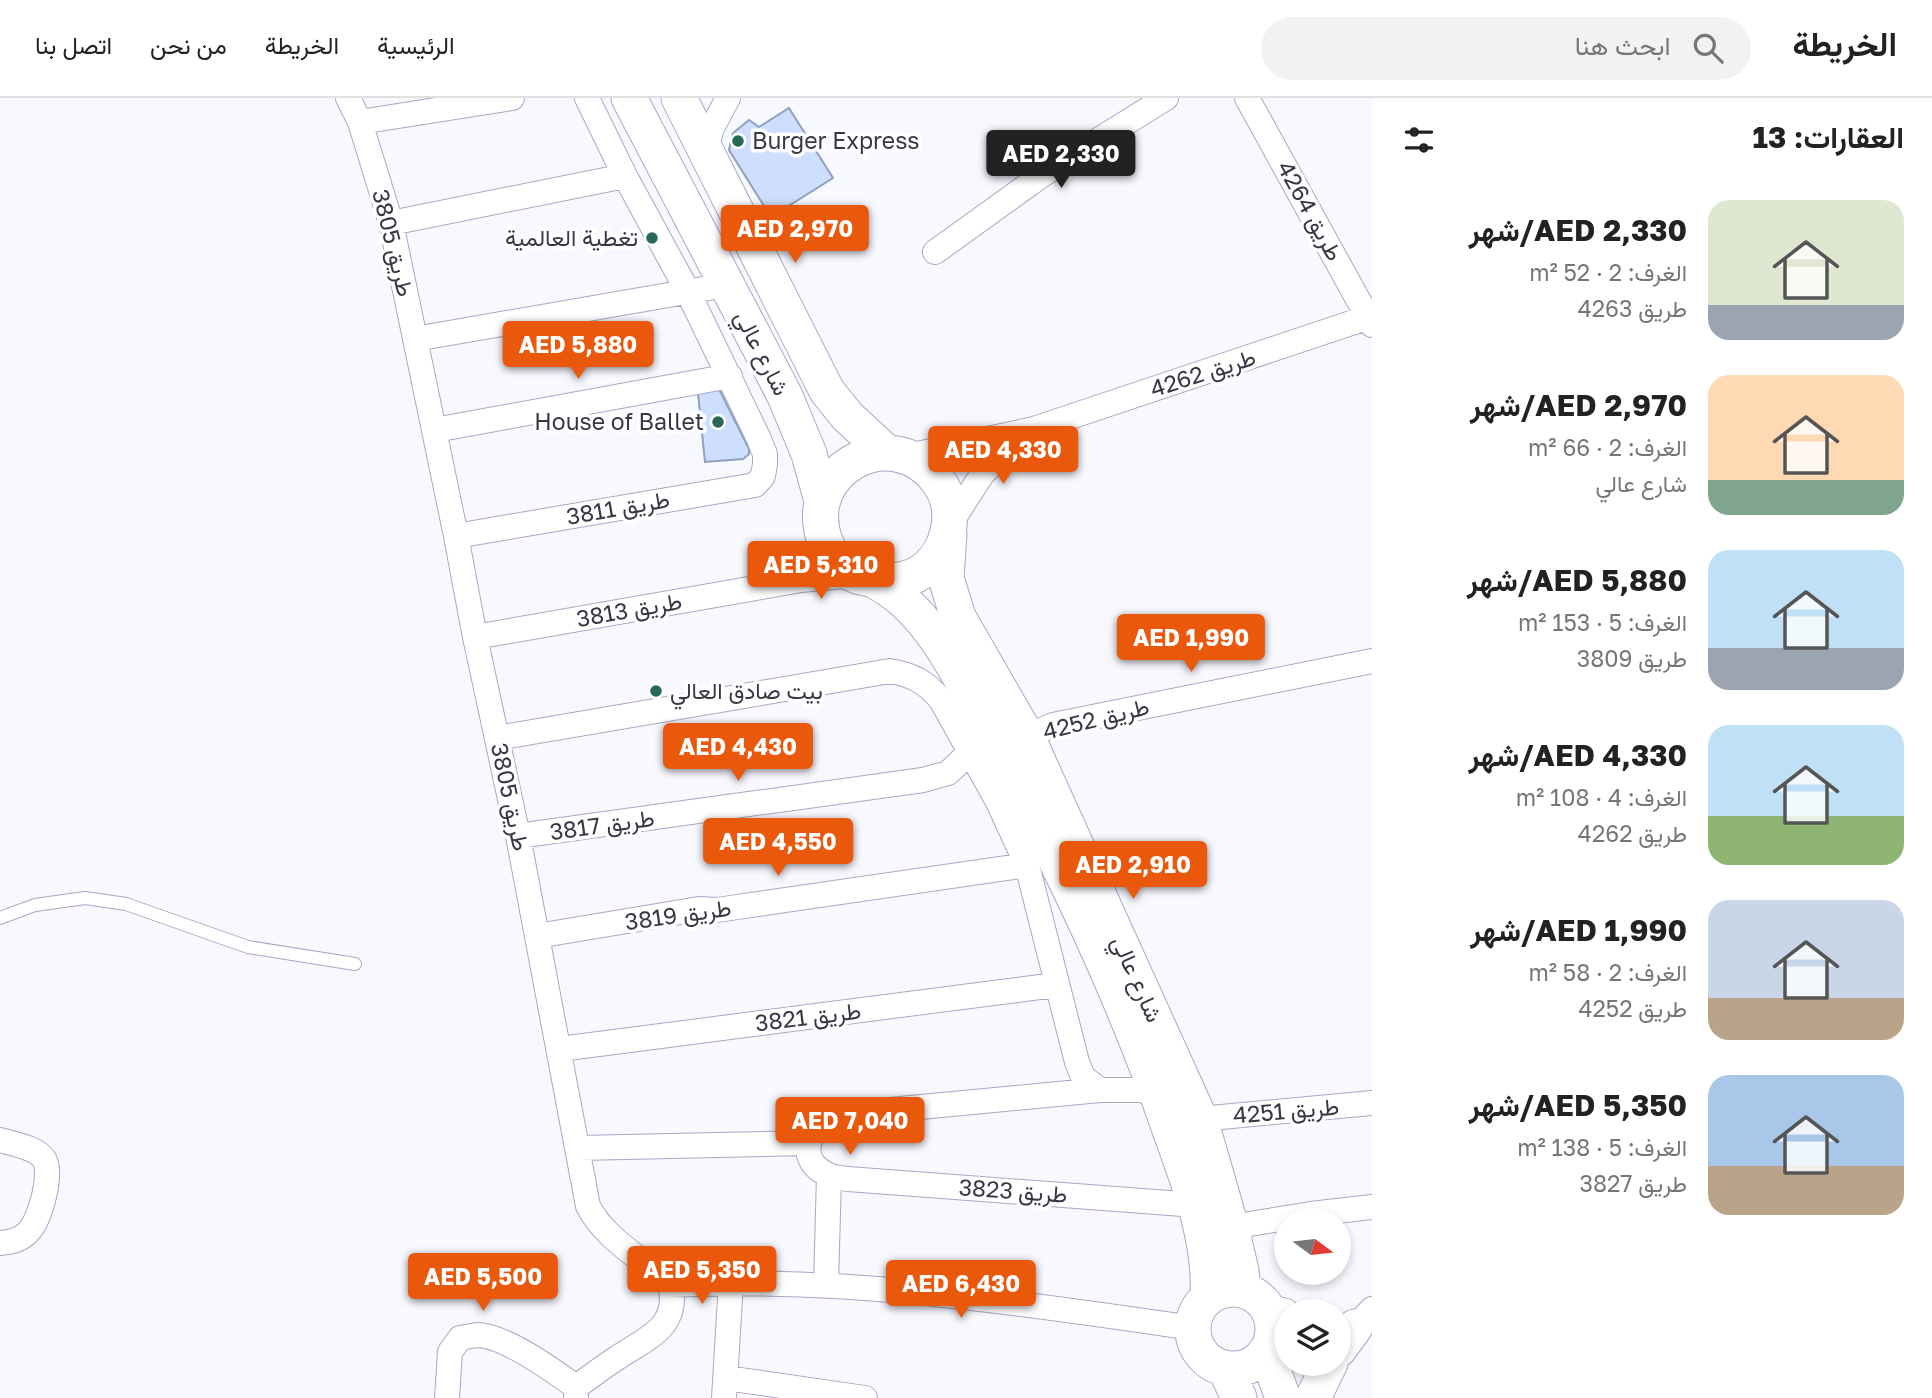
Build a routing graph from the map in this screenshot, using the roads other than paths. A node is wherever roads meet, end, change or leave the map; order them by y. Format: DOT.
graph roads {
  1 [pos="348,98"];
  2 [pos="512,98"];
  3 [pos="587,98"];
  4 [pos="629,98"];
  5 [pos="679,98"];
  6 [pos="728,98"];
  7 [pos="1166,98"];
  8 [pos="1247,98"];
  9 [pos="360,122"];
  10 [pos="706,149"];
  11 [pos="625,176"];
  12 [pos="391,223"];
  13 [pos="935,252"];
  14 [pos="726,285"];
  15 [pos="688,292"];
  16 [pos="1371,320"];
  17 [pos="415,339"];
  18 [pos="730,376"];
  19 [pos="1034,429"];
  20 [pos="435,430"];
  21 [pos="897,454"];
  22 [pos="822,502"];
  23 [pos="950,524"];
  24 [pos="456,536"];
  25 [pos="826,543"];
  26 [pos="864,577"];
  27 [pos="783,584"];
  28 [pos="475,637"];
  29 [pos="1372,660"];
  30 [pos="1027,737"];
  31 [pos="497,738"];
  32 [pos="980,743"];
  33 [pos="518,836"];
  34 [pos="1027,865"];
  35 [pos="0,918"];
  36 [pos="537,936"];
  37 [pos="355,964"];
  38 [pos="1055,985"];
  39 [pos="560,1049"];
  40 [pos="1100,1090"];
  41 [pos="1158,1094"];
  42 [pos="1372,1103"];
  43 [pos="1199,1119"];
  44 [pos="0,1140"];
  45 [pos="808,1143"];
  46 [pos="578,1148"];
  47 [pos="829,1176"];
  48 [pos="1196,1205"];
  49 [pos="1372,1207"];
  50 [pos="1231,1227"];
  51 [pos="0,1243"];
  52 [pos="731,1282"];
  53 [pos="670,1285"];
  54 [pos="827,1285"];
  55 [pos="1265,1303"];
  56 [pos="1201,1313"];
  57 [pos="1274,1345"];
  58 [pos="1279,1376"];
  59 [pos="1324,1376"];
  60 [pos="1232,1383"];
  61 [pos="725,1388"];
  62 [pos="576,1393"];
  63 [pos="447,1398"];
  64 [pos="865,1398"];
  65 [pos="1283,1398"];
  66 [pos="1313,1398"];
  1 -- 9 [label="street, طريق 3805"];
  2 -- 9 [label="street"];
  3 -- 11 [label="street"];
  4 -- 14 [label="street, شارع عالي"];
  5 -- 10 [label="street, شارع عالي"];
  6 -- 10 [label="street"];
  7 -- 13 [label="street"];
  8 -- 16 [label="street, طريق 4264"];
  9 -- 12 [label="street, طريق 3805"];
  10 -- 21 [label="street, شارع عالي"];
  11 -- 12 [label="street"];
  11 -- 15 [label="street"];
  12 -- 17 [label="street, طريق 3805"];
  14 -- 15 [label="street"];
  14 -- 22 [label="street, شارع عالي"];
  15 -- 17 [label="street"];
  15 -- 18 [label="street"];
  16 -- 19 [label="street, طريق 4262"];
  17 -- 20 [label="street, طريق 3805"];
  18 -- 20 [label="street"];
  18 -- 24 [label="street, طريق 3811"];
  19 -- 21 [label="street, طريق 4262"];
  19 -- 23 [label="street, طريق 4262"];
  20 -- 24 [label="street, طريق 3805"];
  21 -- 22 [label="street"];
  21 -- 23 [label="street"];
  22 -- 25 [label="street"];
  23 -- 26 [label="street"];
  23 -- 30 [label="street, شارع عالي"];
  24 -- 28 [label="street, طريق 3805"];
  25 -- 26 [label="street"];
  25 -- 27 [label="street"];
  26 -- 27 [label="street, طريق 3813"];
  26 -- 32 [label="street, شارع عالي"];
  27 -- 28 [label="street, طريق 3813"];
  28 -- 31 [label="street, طريق 3805"];
  29 -- 30 [label="street, طريق 4252"];
  30 -- 43 [label="street, شارع عالي"];
  31 -- 32 [label="street"];
  31 -- 33 [label="street, طريق 3805"];
  32 -- 33 [label="street, طريق 3817"];
  32 -- 34 [label="street"];
  32 -- 41 [label="street, شارع عالي"];
  33 -- 36 [label="street, طريق 3805"];
  34 -- 36 [label="street, طريق 3819"];
  34 -- 38 [label="street"];
  35 -- 37 [label="lane"];
  36 -- 39 [label="street, طريق 3805"];
  38 -- 39 [label="street, طريق 3821"];
  38 -- 40 [label="street"];
  39 -- 46 [label="street, طريق 3805"];
  40 -- 41 [label="street"];
  40 -- 45 [label="street"];
  41 -- 48 [label="street, شارع عالي"];
  42 -- 43 [label="street, طريق 4251"];
  43 -- 50 [label="street, شارع عالي"];
  44 -- 51 [label="street"];
  45 -- 46 [label="street"];
  45 -- 47 [label="street"];
  46 -- 53 [label="street, طريق 3805"];
  47 -- 48 [label="street, طريق 3823"];
  47 -- 54 [label="street"];
  48 -- 56 [label="street, شارع عالي"];
  49 -- 50 [label="street"];
  50 -- 55 [label="street, شارع عالي"];
  52 -- 53 [label="street"];
  52 -- 54 [label="street"];
  52 -- 61 [label="street"];
  53 -- 62 [label="street"];
  54 -- 56 [label="street"];
  55 -- 56 [label="street"];
  55 -- 57 [label="street"];
  56 -- 60 [label="street"];
  57 -- 60 [label="street"];
  58 -- 65 [label="street"];
  59 -- 66 [label="street"];
  61 -- 64 [label="street"];
  62 -- 63 [label="street"];
}
